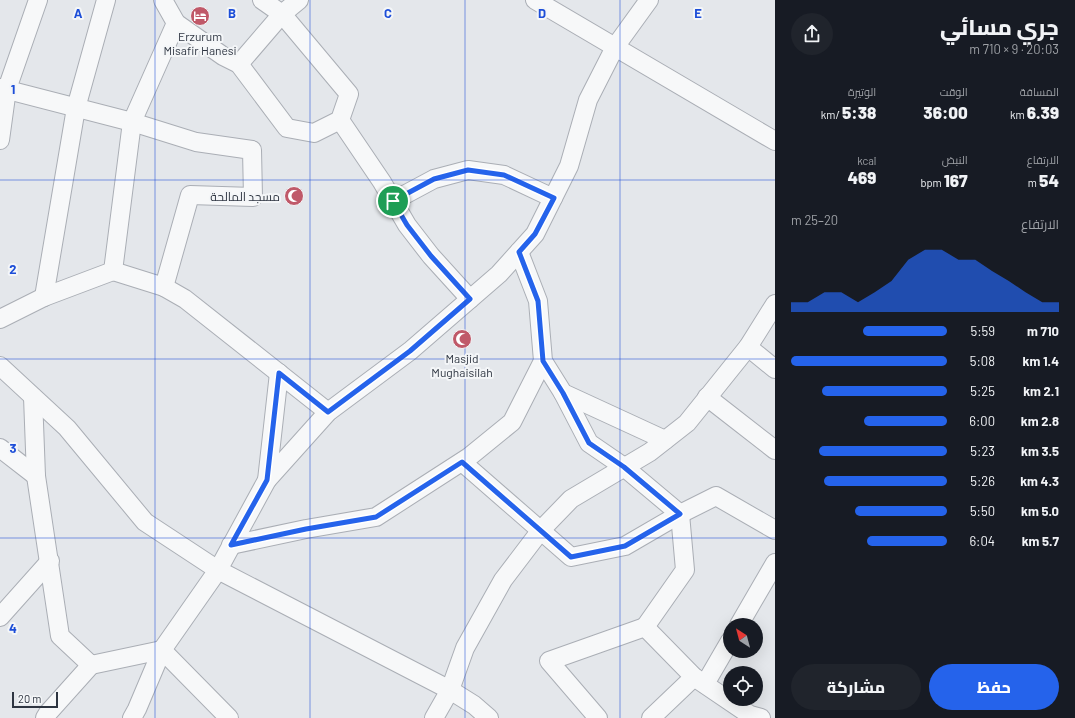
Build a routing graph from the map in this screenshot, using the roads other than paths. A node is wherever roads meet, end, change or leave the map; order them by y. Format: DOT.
graph roads {
  1 [pos="38,0"];
  2 [pos="106,0"];
  3 [pos="163,0"];
  4 [pos="262,0"];
  5 [pos="299,0"];
  6 [pos="535,0"];
  7 [pos="649,0"];
  8 [pos="282,14"];
  9 [pos="176,23"];
  10 [pos="615,47"];
  11 [pos="239,64"];
  12 [pos="4,89"];
  13 [pos="76,108"];
  14 [pos="340,120"];
  15 [pos="132,122"];
  16 [pos="0,140"];
  17 [pos="775,141"];
  18 [pos="554,198"];
  19 [pos="393,201"];
  20 [pos="519,252"];
  21 [pos="113,270"];
  22 [pos="164,287"];
  23 [pos="44,297"];
  24 [pos="470,299"];
  25 [pos="775,304"];
  26 [pos="0,319"];
  27 [pos="748,347"];
  28 [pos="543,361"];
  29 [pos="0,366"];
  30 [pos="775,368"];
  31 [pos="279,373"];
  32 [pos="563,393"];
  33 [pos="34,397"];
  34 [pos="707,397"];
  35 [pos="328,412"];
  36 [pos="665,440"];
  37 [pos="0,448"];
  38 [pos="775,450"];
  39 [pos="462,462"];
  40 [pos="624,467"];
  41 [pos="36,476"];
  42 [pos="267,480"];
  43 [pos="680,514"];
  44 [pos="541,530"];
  45 [pos="775,530"];
  46 [pos="231,545"];
  47 [pos="50,562"];
  48 [pos="775,563"];
  49 [pos="218,570"];
  50 [pos="0,617"];
  51 [pos="743,618"];
  52 [pos="645,627"];
  53 [pos="162,650"];
  54 [pos="723,650"];
  55 [pos="91,665"];
  56 [pos="699,681"];
  57 [pos="450,690"];
  58 [pos="753,717"];
  59 [pos="45,718"];
  60 [pos="132,718"];
  61 [pos="229,718"];
  62 [pos="434,718"];
  63 [pos="490,718"];
  64 [pos="598,718"];
  65 [pos="651,718"];
  1 -- 12 [label="street"];
  2 -- 13 [label="street"];
  3 -- 9 [label="street"];
  4 -- 8 [label="street"];
  5 -- 8 [label="street"];
  6 -- 10 [label="street"];
  7 -- 10 [label="street"];
  8 -- 11 [label="street"];
  8 -- 14 [label="street"];
  9 -- 11 [label="street"];
  9 -- 15 [label="street"];
  10 -- 17 [label="street"];
  10 -- 18 [label="street"];
  11 -- 14 [label="street"];
  12 -- 13 [label="street"];
  12 -- 16 [label="street"];
  13 -- 15 [label="street"];
  13 -- 23 [label="street"];
  14 -- 19 [label="street"];
  15 -- 21 [label="street"];
  15 -- 22 [label="street"];
  18 -- 19 [label="street"];
  18 -- 20 [label="street"];
  19 -- 24 [label="street"];
  20 -- 24 [label="street"];
  20 -- 28 [label="street"];
  21 -- 22 [label="street"];
  21 -- 23 [label="street"];
  22 -- 31 [label="street"];
  23 -- 26 [label="street"];
  24 -- 35 [label="street"];
  25 -- 27 [label="street"];
  27 -- 30 [label="street"];
  27 -- 34 [label="street"];
  28 -- 32 [label="street"];
  28 -- 39 [label="street"];
  29 -- 33 [label="street"];
  31 -- 35 [label="street"];
  31 -- 42 [label="street"];
  32 -- 36 [label="street"];
  32 -- 40 [label="street"];
  33 -- 41 [label="street"];
  33 -- 49 [label="street"];
  34 -- 36 [label="street"];
  34 -- 38 [label="street"];
  35 -- 42 [label="street"];
  36 -- 40 [label="street"];
  37 -- 41 [label="street"];
  39 -- 44 [label="street"];
  39 -- 46 [label="street"];
  40 -- 43 [label="street"];
  40 -- 44 [label="street"];
  41 -- 47 [label="street"];
  42 -- 46 [label="street"];
  43 -- 44 [label="street"];
  43 -- 45 [label="street"];
  43 -- 52 [label="street"];
  44 -- 57 [label="street"];
  46 -- 49 [label="street"];
  47 -- 50 [label="street"];
  47 -- 55 [label="street"];
  48 -- 51 [label="street"];
  49 -- 53 [label="street"];
  49 -- 57 [label="street"];
  52 -- 56 [label="street"];
  52 -- 64 [label="street"];
  53 -- 55 [label="street"];
  53 -- 60 [label="street"];
  53 -- 61 [label="street"];
  54 -- 56 [label="street"];
  55 -- 59 [label="street"];
  56 -- 58 [label="street"];
  56 -- 65 [label="street"];
  57 -- 62 [label="street"];
  57 -- 63 [label="street"];
}
